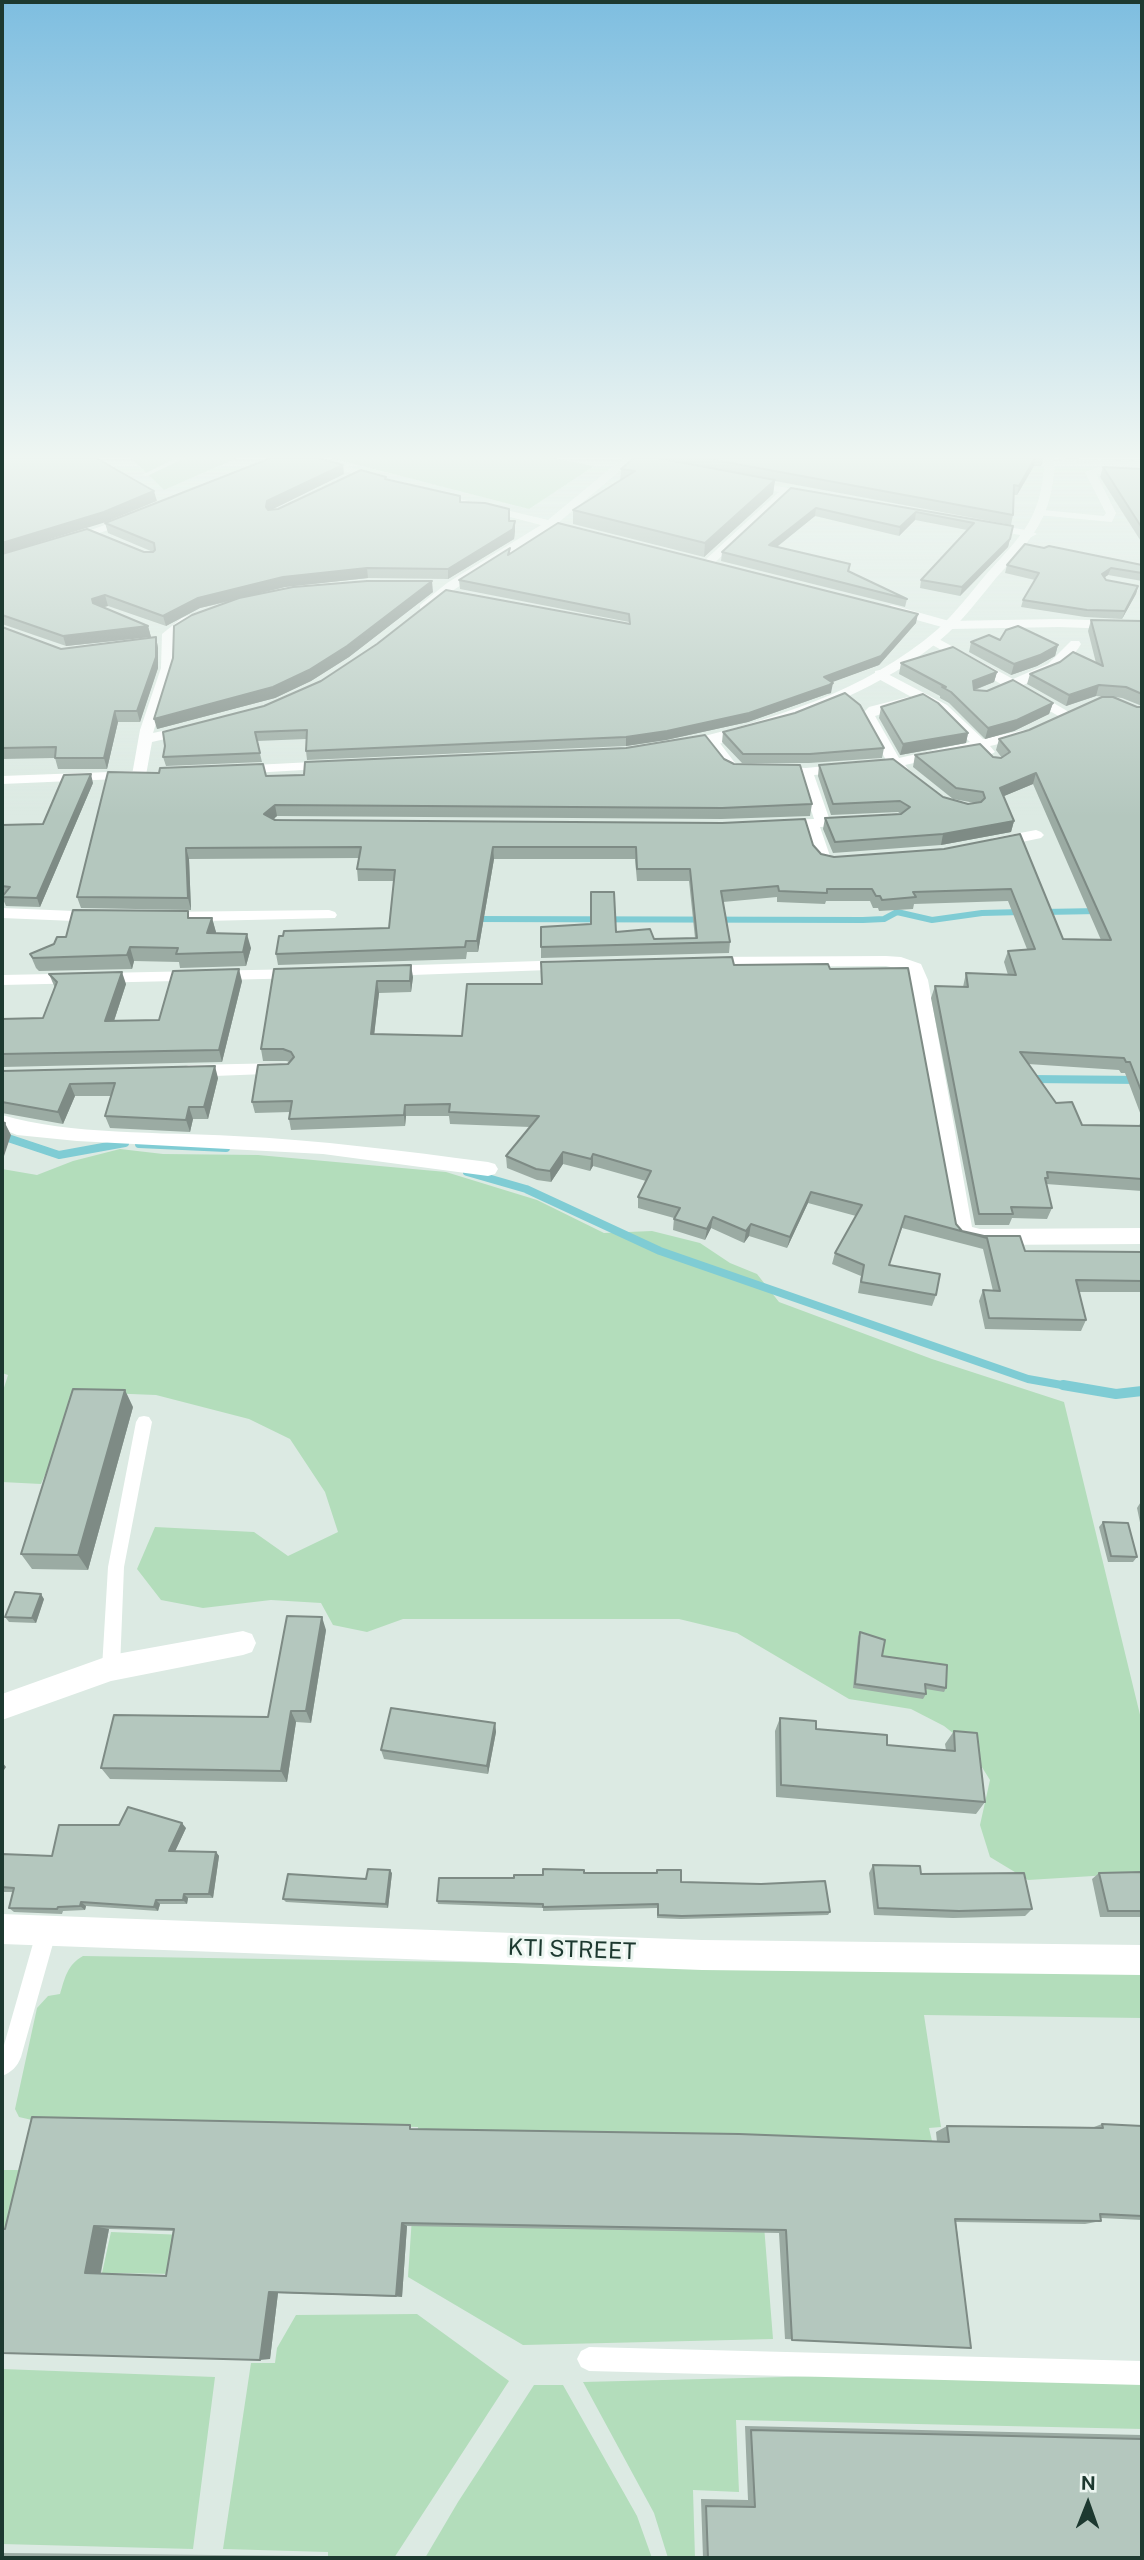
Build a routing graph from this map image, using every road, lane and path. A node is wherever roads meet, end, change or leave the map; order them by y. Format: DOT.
graph roads {
  1 [pos="471,577"];
  2 [pos="992,577"];
  3 [pos="427,584"];
  4 [pos="451,591"];
  5 [pos="884,607"];
  6 [pos="209,613"];
  7 [pos="414,616"];
  8 [pos="949,625"];
  9 [pos="1142,626"];
  10 [pos="933,640"];
  11 [pos="1074,644"];
  12 [pos="880,674"];
  13 [pos="1010,685"];
  14 [pos="989,692"];
  15 [pos="923,697"];
  16 [pos="205,724"];
  17 [pos="145,739"];
  18 [pos="711,741"];
  19 [pos="981,746"];
  20 [pos="666,748"];
  21 [pos="997,762"];
  22 [pos="895,763"];
  23 [pos="352,764"];
  24 [pos="219,771"];
  25 [pos="806,772"];
  26 [pos="2,780"];
  27 [pos="915,780"];
  28 [pos="873,820"];
  29 [pos="817,823"];
  30 [pos="764,825"];
  31 [pos="1036,835"];
  32 [pos="982,845"];
  33 [pos="862,859"];
  34 [pos="2,913"];
  35 [pos="330,915"];
  36 [pos="113,917"];
  37 [pos="138,918"];
  38 [pos="691,962"];
  39 [pos="585,964"];
  40 [pos="361,972"];
  41 [pos="320,973"];
  42 [pos="2,980"];
  43 [pos="285,1069"];
  44 [pos="165,1072"];
  45 [pos="2,1122"];
  46 [pos="488,1169"];
  47 [pos="1142,1236"];
  48 [pos="144,1422"];
  49 [pos="243,1643"];
  50 [pos="111,1668"];
  51 [pos="2,1707"];
  52 [pos="2,1929"];
  53 [pos="46,1933"];
  54 [pos="1142,1960"];
  55 [pos="2,2066"];
  56 [pos="589,2359"];
  57 [pos="1142,2373"];
  1 -- 4 [label="street"];
  2 -- 8 [label="street"];
  3 -- 4 [label="street"];
  4 -- 7 [label="street"];
  5 -- 8 [label="street"];
  6 -- 17 [label="street"];
  8 -- 9 [label="street"];
  8 -- 10 [label="street"];
  10 -- 12 [label="street"];
  10 -- 13 [label="street"];
  11 -- 13 [label="street"];
  12 -- 15 [label="street"];
  12 -- 18 [label="street"];
  13 -- 14 [label="street"];
  13 -- 19 [label="street"];
  15 -- 19 [label="street"];
  15 -- 22 [label="street"];
  16 -- 17 [label="street"];
  17 -- 26 [label="street"];
  18 -- 20 [label="street"];
  18 -- 25 [label="street"];
  19 -- 21 [label="street"];
  19 -- 22 [label="street"];
  22 -- 25 [label="street"];
  22 -- 27 [label="street"];
  23 -- 24 [label="street"];
  25 -- 29 [label="street"];
  28 -- 29 [label="street"];
  29 -- 30 [label="street"];
  29 -- 33 [label="street"];
  31 -- 32 [label="street"];
  34 -- 36 [label="street"];
  35 -- 37 [label="street"];
  38 -- 47 [label="street"];
  39 -- 40 [label="street"];
  41 -- 42 [label="street"];
  43 -- 44 [label="street"];
  45 -- 46 [label="street"];
  48 -- 50 [label="lane"];
  49 -- 50 [label="street"];
  50 -- 51 [label="street"];
  52 -- 53 [label="street, KTI STREET"];
  53 -- 54 [label="street, KTI STREET"];
  53 -- 55 [label="lane"];
  56 -- 57 [label="lane"];
}
